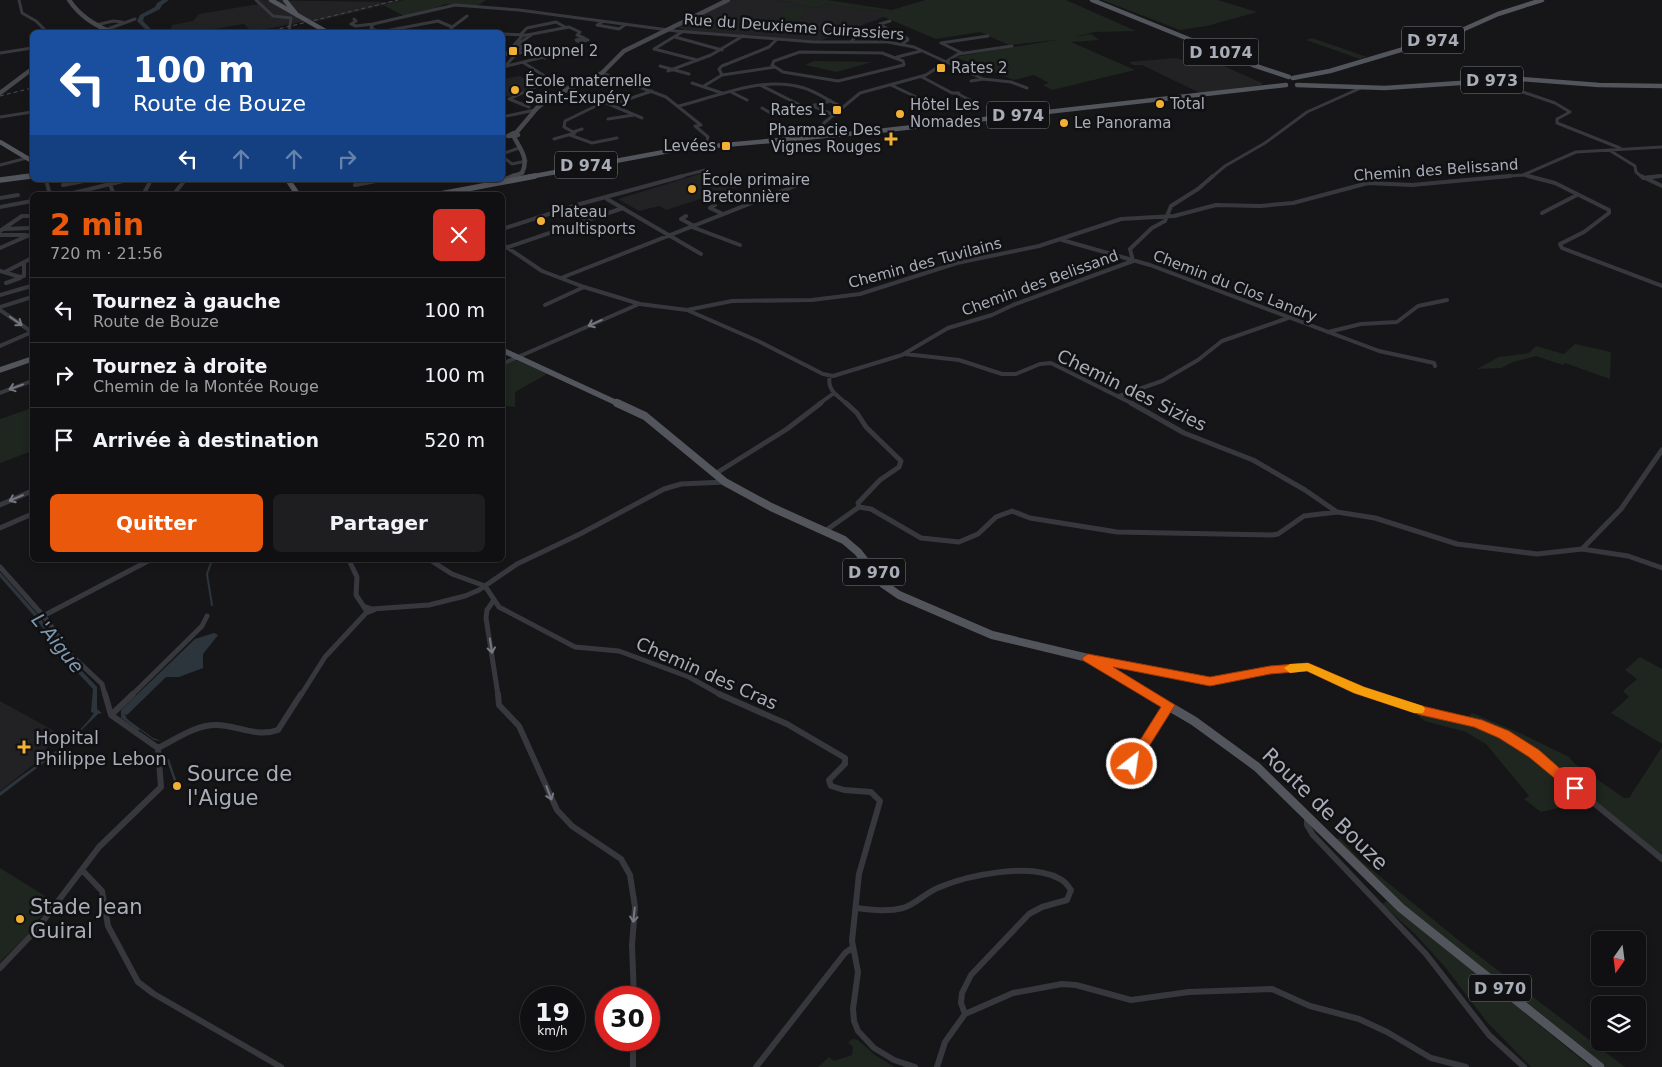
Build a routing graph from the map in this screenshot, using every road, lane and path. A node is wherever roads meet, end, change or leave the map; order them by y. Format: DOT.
graph roads {
  1 [pos="19,0"];
  2 [pos="69,0"];
  3 [pos="256,0"];
  4 [pos="273,0"];
  5 [pos="285,0"];
  6 [pos="728,0"];
  7 [pos="1092,0"];
  8 [pos="1542,0"];
  9 [pos="297,15"];
  10 [pos="385,15"];
  11 [pos="467,16"];
  12 [pos="392,18"];
  13 [pos="135,19"];
  14 [pos="354,19"];
  15 [pos="890,21"];
  16 [pos="122,22"];
  17 [pos="603,22"];
  18 [pos="372,24"];
  19 [pos="626,24"];
  20 [pos="96,25"];
  21 [pos="1155,26"];
  22 [pos="452,27"];
  23 [pos="565,27"];
  24 [pos="886,28"];
  25 [pos="45,30"];
  26 [pos="105,30"];
  27 [pos="290,30"];
  28 [pos="325,30"];
  29 [pos="326,30"];
  30 [pos="375,30"];
  31 [pos="390,30"];
  32 [pos="449,30"];
  33 [pos="667,30"];
  34 [pos="682,31"];
  35 [pos="505,34"];
  36 [pos="525,35"];
  37 [pos="675,36"];
  38 [pos="743,36"];
  39 [pos="988,36"];
  40 [pos="584,38"];
  41 [pos="777,39"];
  42 [pos="851,42"];
  43 [pos="518,44"];
  44 [pos="902,44"];
  45 [pos="1012,46"];
  46 [pos="30,48"];
  47 [pos="532,50"];
  48 [pos="722,50"];
  49 [pos="922,51"];
  50 [pos="0,53"];
  51 [pos="519,53"];
  52 [pos="962,53"];
  53 [pos="505,57"];
  54 [pos="545,58"];
  55 [pos="897,58"];
  56 [pos="505,60"];
  57 [pos="697,60"];
  58 [pos="511,61"];
  59 [pos="945,62"];
  60 [pos="524,63"];
  61 [pos="507,66"];
  62 [pos="660,66"];
  63 [pos="775,67"];
  64 [pos="672,69"];
  65 [pos="30,71"];
  66 [pos="668,71"];
  67 [pos="602,73"];
  68 [pos="1321,73"];
  69 [pos="689,74"];
  70 [pos="722,75"];
  71 [pos="922,77"];
  72 [pos="1291,77"];
  73 [pos="983,79"];
  74 [pos="1488,80"];
  75 [pos="971,81"];
  76 [pos="1278,81"];
  77 [pos="1300,82"];
  78 [pos="692,83"];
  79 [pos="890,84"];
  80 [pos="560,85"];
  81 [pos="759,85"];
  82 [pos="1286,85"];
  83 [pos="704,86"];
  84 [pos="1662,86"];
  85 [pos="1363,87"];
  86 [pos="570,88"];
  87 [pos="1027,88"];
  88 [pos="1258,88"];
  89 [pos="565,90"];
  90 [pos="653,91"];
  91 [pos="730,91"];
  92 [pos="722,93"];
  93 [pos="0,94"];
  94 [pos="510,99"];
  95 [pos="505,100"];
  96 [pos="746,100"];
  97 [pos="970,100"];
  98 [pos="604,102"];
  99 [pos="833,102"];
  100 [pos="848,102"];
  101 [pos="611,105"];
  102 [pos="679,106"];
  103 [pos="813,106"];
  104 [pos="842,107"];
  105 [pos="937,107"];
  106 [pos="529,108"];
  107 [pos="762,108"];
  108 [pos="805,108"];
  109 [pos="536,109"];
  110 [pos="30,112"];
  111 [pos="634,115"];
  112 [pos="834,115"];
  113 [pos="505,116"];
  114 [pos="0,117"];
  115 [pos="642,118"];
  116 [pos="608,119"];
  117 [pos="582,129"];
  118 [pos="570,132"];
  119 [pos="505,134"];
  120 [pos="513,135"];
  121 [pos="819,137"];
  122 [pos="618,138"];
  123 [pos="554,139"];
  124 [pos="2,145"];
  125 [pos="705,146"];
  126 [pos="1662,147"];
  127 [pos="519,148"];
  128 [pos="1622,149"];
  129 [pos="1608,150"];
  130 [pos="505,154"];
  131 [pos="505,158"];
  132 [pos="30,160"];
  133 [pos="526,161"];
  134 [pos="0,165"];
  135 [pos="709,170"];
  136 [pos="523,175"];
  137 [pos="1523,175"];
  138 [pos="30,176"];
  139 [pos="1662,176"];
  140 [pos="1642,178"];
  141 [pos="2,179"];
  142 [pos="505,180"];
  143 [pos="80,182"];
  144 [pos="118,182"];
  145 [pos="183,182"];
  146 [pos="371,182"];
  147 [pos="496,182"];
  148 [pos="110,184"];
  149 [pos="355,185"];
  150 [pos="63,186"];
  151 [pos="795,186"];
  152 [pos="1662,186"];
  153 [pos="77,192"];
  154 [pos="113,192"];
  155 [pos="175,192"];
  156 [pos="452,192"];
  157 [pos="18,194"];
  158 [pos="1577,195"];
  159 [pos="738,196"];
  160 [pos="0,198"];
  161 [pos="607,199"];
  162 [pos="30,201"];
  163 [pos="753,202"];
  164 [pos="715,205"];
  165 [pos="0,206"];
  166 [pos="623,208"];
  167 [pos="1542,213"];
  168 [pos="723,214"];
  169 [pos="30,216"];
  170 [pos="686,216"];
  171 [pos="1166,217"];
  172 [pos="693,226"];
  173 [pos="30,228"];
  174 [pos="505,228"];
  175 [pos="1,229"];
  176 [pos="30,234"];
  177 [pos="30,234"];
  178 [pos="0,235"];
  179 [pos="670,235"];
  180 [pos="1061,240"];
  181 [pos="740,245"];
  182 [pos="505,246"];
  183 [pos="508,247"];
  184 [pos="0,248"];
  185 [pos="701,254"];
  186 [pos="30,259"];
  187 [pos="1134,261"];
  188 [pos="24,263"];
  189 [pos="2,272"];
  190 [pos="21,277"];
  191 [pos="561,278"];
  192 [pos="6,283"];
  193 [pos="30,285"];
  194 [pos="1662,286"];
  195 [pos="584,287"];
  196 [pos="30,288"];
  197 [pos="0,295"];
  198 [pos="30,298"];
  199 [pos="1447,300"];
  200 [pos="640,304"];
  201 [pos="545,305"];
  202 [pos="0,309"];
  203 [pos="687,310"];
  204 [pos="1288,318"];
  205 [pos="30,331"];
  206 [pos="1328,332"];
  207 [pos="30,333"];
  208 [pos="0,346"];
  209 [pos="505,352"];
  210 [pos="909,353"];
  211 [pos="515,358"];
  212 [pos="30,360"];
  213 [pos="505,363"];
  214 [pos="1435,366"];
  215 [pos="0,370"];
  216 [pos="830,376"];
  217 [pos="30,382"];
  218 [pos="0,393"];
  219 [pos="834,394"];
  220 [pos="1119,396"];
  221 [pos="1662,450"];
  222 [pos="715,474"];
  223 [pos="725,482"];
  224 [pos="30,492"];
  225 [pos="0,505"];
  226 [pos="859,507"];
  227 [pos="1337,512"];
  228 [pos="30,515"];
  229 [pos="0,528"];
  230 [pos="825,531"];
  231 [pos="1582,549"];
  232 [pos="146,562"];
  233 [pos="350,562"];
  234 [pos="433,562"];
  235 [pos="0,568"];
  236 [pos="1662,568"];
  237 [pos="485,586"];
  238 [pos="494,600"];
  239 [pos="366,610"];
  240 [pos="43,616"];
  241 [pos="207,616"];
  242 [pos="1088,658"];
  243 [pos="1168,705"];
  244 [pos="111,714"];
  245 [pos="158,748"];
  246 [pos="1132,764"];
  247 [pos="1307,815"];
  248 [pos="1662,859"];
  249 [pos="82,870"];
  250 [pos="857,908"];
  251 [pos="852,948"];
  252 [pos="0,968"];
  253 [pos="634,986"];
  254 [pos="965,1014"];
  255 [pos="633,1051"];
  256 [pos="281,1067"];
  257 [pos="633,1067"];
  258 [pos="756,1067"];
  259 [pos="915,1067"];
  260 [pos="937,1067"];
  261 [pos="1466,1067"];
  262 [pos="1524,1067"];
  263 [pos="1600,1067"];
  1 -- 25 [label="street"];
  2 -- 20 [label="main road"];
  3 -- 27 [label="street"];
  4 -- 9 [label="main road"];
  4 -- 29 [label="main road"];
  5 -- 9 [label="main road"];
  6 -- 33 [label="main road"];
  7 -- 21 [label="main road, D 1074"];
  8 -- 68 [label="main road, D 974"];
  9 -- 28 [label="main road"];
  10 -- 12 [label="street"];
  11 -- 22 [label="street"];
  12 -- 17 [label="street"];
  12 -- 18 [label="street"];
  13 -- 26 [label="street"];
  14 -- 18 [label="street"];
  15 -- 24 [label="street"];
  16 -- 20 [label="street"];
  17 -- 19 [label="street"];
  17 -- 19 [label="street"];
  18 -- 30 [label="street"];
  19 -- 33 [label="street, Rue du Deuxieme Cuirassiers"];
  20 -- 26 [label="main road"];
  21 -- 72 [label="main road, D 1074"];
  21 -- 76 [label="main road, D 1074"];
  22 -- 31 [label="street"];
  22 -- 32 [label="street"];
  23 -- 36 [label="street"];
  23 -- 36 [label="street"];
  23 -- 40 [label="street"];
  24 -- 42 [label="street"];
  24 -- 44 [label="street"];
  33 -- 34 [label="street, Rue du Deuxieme Cuirassiers"];
  33 -- 67 [label="main road"];
  34 -- 37 [label="street"];
  34 -- 38 [label="street, Rue du Deuxieme Cuirassiers"];
  35 -- 36 [label="street"];
  36 -- 43 [label="street"];
  36 -- 43 [label="street"];
  37 -- 48 [label="street"];
  37 -- 57 [label="street"];
  38 -- 41 [label="street, Rue du Deuxieme Cuirassiers"];
  38 -- 48 [label="street"];
  39 -- 52 [label="street"];
  41 -- 42 [label="street, Rue du Deuxieme Cuirassiers"];
  41 -- 70 [label="street"];
  42 -- 44 [label="street, Rue du Deuxieme Cuirassiers"];
  43 -- 51 [label="street"];
  43 -- 53 [label="street"];
  44 -- 49 [label="street, Rue du Deuxieme Cuirassiers"];
  45 -- 52 [label="street"];
  46 -- 50 [label="street"];
  47 -- 51 [label="street"];
  47 -- 54 [label="street"];
  47 -- 54 [label="street"];
  48 -- 57 [label="street"];
  49 -- 55 [label="street"];
  49 -- 59 [label="street, Rue du Deuxieme Cuirassiers"];
  51 -- 58 [label="street"];
  52 -- 59 [label="street"];
  54 -- 60 [label="street"];
  55 -- 63 [label="street"];
  55 -- 63 [label="street"];
  56 -- 58 [label="street"];
  57 -- 64 [label="street"];
  58 -- 61 [label="street"];
  59 -- 71 [label="street"];
  59 -- 73 [label="street, Rue du Deuxieme Cuirassiers"];
  60 -- 61 [label="street"];
  60 -- 94 [label="street"];
  62 -- 64 [label="street"];
  63 -- 70 [label="street"];
  64 -- 66 [label="street"];
  64 -- 69 [label="street"];
  65 -- 93 [label="main road"];
  67 -- 86 [label="main road"];
  67 -- 90 [label="street"];
  68 -- 72 [label="main road, D 974"];
  68 -- 77 [label="main road, D 974"];
  70 -- 83 [label="street"];
  71 -- 79 [label="street"];
  71 -- 97 [label="street"];
  72 -- 76 [label="main road"];
  72 -- 77 [label="main road"];
  73 -- 75 [label="street"];
  73 -- 87 [label="street"];
  74 -- 84 [label="main road, D 973"];
  74 -- 85 [label="main road, D 973"];
  74 -- 128 [label="street"];
  76 -- 82 [label="main road"];
  76 -- 88 [label="main road, D 974"];
  77 -- 82 [label="main road"];
  77 -- 85 [label="main road, D 973"];
  78 -- 83 [label="street"];
  79 -- 100 [label="street"];
  79 -- 105 [label="street"];
  80 -- 86 [label="street"];
  81 -- 91 [label="street"];
  81 -- 99 [label="street"];
  81 -- 108 [label="street"];
  82 -- 88 [label="main road, D 974"];
  83 -- 92 [label="street"];
  85 -- 171 [label="street"];
  86 -- 89 [label="main road"];
  88 -- 121 [label="main road, D 974"];
  89 -- 98 [label="street"];
  89 -- 109 [label="main road"];
  90 -- 101 [label="street"];
  90 -- 102 [label="street"];
  91 -- 92 [label="street"];
  91 -- 96 [label="street"];
  92 -- 102 [label="street"];
  94 -- 95 [label="street"];
  94 -- 106 [label="street"];
  98 -- 101 [label="street"];
  98 -- 118 [label="street"];
  99 -- 100 [label="street"];
  99 -- 103 [label="street"];
  99 -- 104 [label="street"];
  100 -- 104 [label="street"];
  101 -- 111 [label="street"];
  102 -- 125 [label="street"];
  103 -- 108 [label="street"];
  103 -- 112 [label="street"];
  104 -- 112 [label="street"];
  106 -- 109 [label="street"];
  106 -- 113 [label="street"];
  107 -- 108 [label="street"];
  109 -- 120 [label="main road"];
  110 -- 114 [label="street"];
  111 -- 115 [label="street"];
  111 -- 116 [label="street"];
  112 -- 121 [label="street"];
  117 -- 118 [label="street"];
  118 -- 122 [label="street"];
  118 -- 123 [label="street"];
  119 -- 120 [label="main road"];
  120 -- 127 [label="main road"];
  121 -- 125 [label="main road, D 974"];
  124 -- 132 [label="main road"];
  125 -- 136 [label="main road, D 974"];
  126 -- 128 [label="street, Chemin des Belissand"];
  127 -- 130 [label="street"];
  127 -- 133 [label="main road"];
  128 -- 129 [label="street, Chemin des Belissand"];
  129 -- 137 [label="street, Chemin des Belissand"];
  129 -- 140 [label="street"];
  131 -- 133 [label="street"];
  132 -- 134 [label="street"];
  133 -- 136 [label="main road"];
  135 -- 161 [label="street"];
  136 -- 142 [label="main road, D 974"];
  137 -- 158 [label="street"];
  137 -- 171 [label="street, Chemin des Belissand"];
  138 -- 141 [label="main road"];
  139 -- 140 [label="street"];
  140 -- 152 [label="street"];
  143 -- 150 [label="street"];
  144 -- 148 [label="street"];
  145 -- 155 [label="street"];
  146 -- 149 [label="street"];
  147 -- 156 [label="main road, D 974"];
  148 -- 153 [label="street"];
  148 -- 154 [label="street"];
  151 -- 163 [label="street"];
  157 -- 160 [label="street"];
  158 -- 167 [label="street"];
  158 -- 194 [label="street"];
  159 -- 163 [label="street"];
  161 -- 166 [label="street"];
  161 -- 174 [label="street"];
  162 -- 165 [label="street"];
  163 -- 168 [label="street"];
  164 -- 168 [label="street"];
  166 -- 179 [label="street"];
  166 -- 183 [label="street"];
  168 -- 172 [label="street"];
  169 -- 175 [label="street"];
  170 -- 172 [label="street"];
  171 -- 180 [label="street, Chemin des Tuvilains"];
  171 -- 187 [label="street, Chemin des Belissand"];
  172 -- 179 [label="street"];
  172 -- 181 [label="street"];
  173 -- 175 [label="street"];
  176 -- 178 [label="street"];
  177 -- 184 [label="street"];
  179 -- 185 [label="street"];
  179 -- 191 [label="street"];
  180 -- 187 [label="street, Chemin du Clos Landry"];
  180 -- 203 [label="street, Chemin des Tuvilains"];
  182 -- 183 [label="street"];
  183 -- 191 [label="street"];
  186 -- 188 [label="street"];
  187 -- 204 [label="street, Chemin du Clos Landry"];
  187 -- 210 [label="street, Chemin des Belissand"];
  188 -- 189 [label="street"];
  188 -- 190 [label="street"];
  189 -- 190 [label="street"];
  190 -- 192 [label="street"];
  190 -- 193 [label="street"];
  191 -- 195 [label="street"];
  195 -- 200 [label="street"];
  195 -- 201 [label="street"];
  196 -- 197 [label="street"];
  198 -- 202 [label="street"];
  199 -- 206 [label="street"];
  200 -- 203 [label="street"];
  200 -- 211 [label="street, one-way"];
  202 -- 205 [label="street, one-way"];
  203 -- 216 [label="street"];
  204 -- 206 [label="street, Chemin du Clos Landry"];
  204 -- 220 [label="street"];
  206 -- 214 [label="street, Chemin du Clos Landry"];
  207 -- 208 [label="street"];
  209 -- 211 [label="main road, D 970"];
  210 -- 216 [label="street, Chemin des Sizies"];
  210 -- 220 [label="street, Chemin des Sizies"];
  211 -- 213 [label="street"];
  211 -- 222 [label="main road, D 970"];
  212 -- 215 [label="main road"];
  216 -- 219 [label="street"];
  217 -- 218 [label="street, one-way"];
  219 -- 222 [label="street"];
  219 -- 226 [label="street"];
  220 -- 227 [label="street, Chemin des Sizies"];
  221 -- 231 [label="street"];
  222 -- 223 [label="main road, D 970"];
  223 -- 230 [label="main road, D 970"];
  223 -- 237 [label="street"];
  224 -- 225 [label="street, one-way"];
  226 -- 227 [label="street"];
  226 -- 230 [label="street"];
  227 -- 231 [label="street"];
  228 -- 229 [label="street"];
  230 -- 242 [label="main road, Route de Bouze / D 970"];
  231 -- 236 [label="street"];
  232 -- 240 [label="street"];
  233 -- 239 [label="street"];
  234 -- 237 [label="street"];
  235 -- 240 [label="street"];
  237 -- 238 [label="street, Chemin des Cras"];
  237 -- 239 [label="street"];
  238 -- 250 [label="street, Chemin des Cras"];
  238 -- 253 [label="street, one-way"];
  239 -- 245 [label="street"];
  240 -- 244 [label="street"];
  241 -- 244 [label="street"];
  242 -- 243 [label="main road, Route de Bouze / D 970"];
  242 -- 248 [label="street"];
  243 -- 246 [label="street"];
  243 -- 247 [label="main road, Route de Bouze / D 970"];
  244 -- 245 [label="street"];
  245 -- 249 [label="street"];
  247 -- 262 [label="street"];
  247 -- 263 [label="main road, Route de Bouze / D 970"];
  249 -- 252 [label="street"];
  249 -- 256 [label="street"];
  250 -- 251 [label="street"];
  250 -- 254 [label="street"];
  251 -- 258 [label="street"];
  251 -- 259 [label="street"];
  254 -- 260 [label="street"];
  254 -- 261 [label="street"];
  255 -- 257 [label="street"];
}
